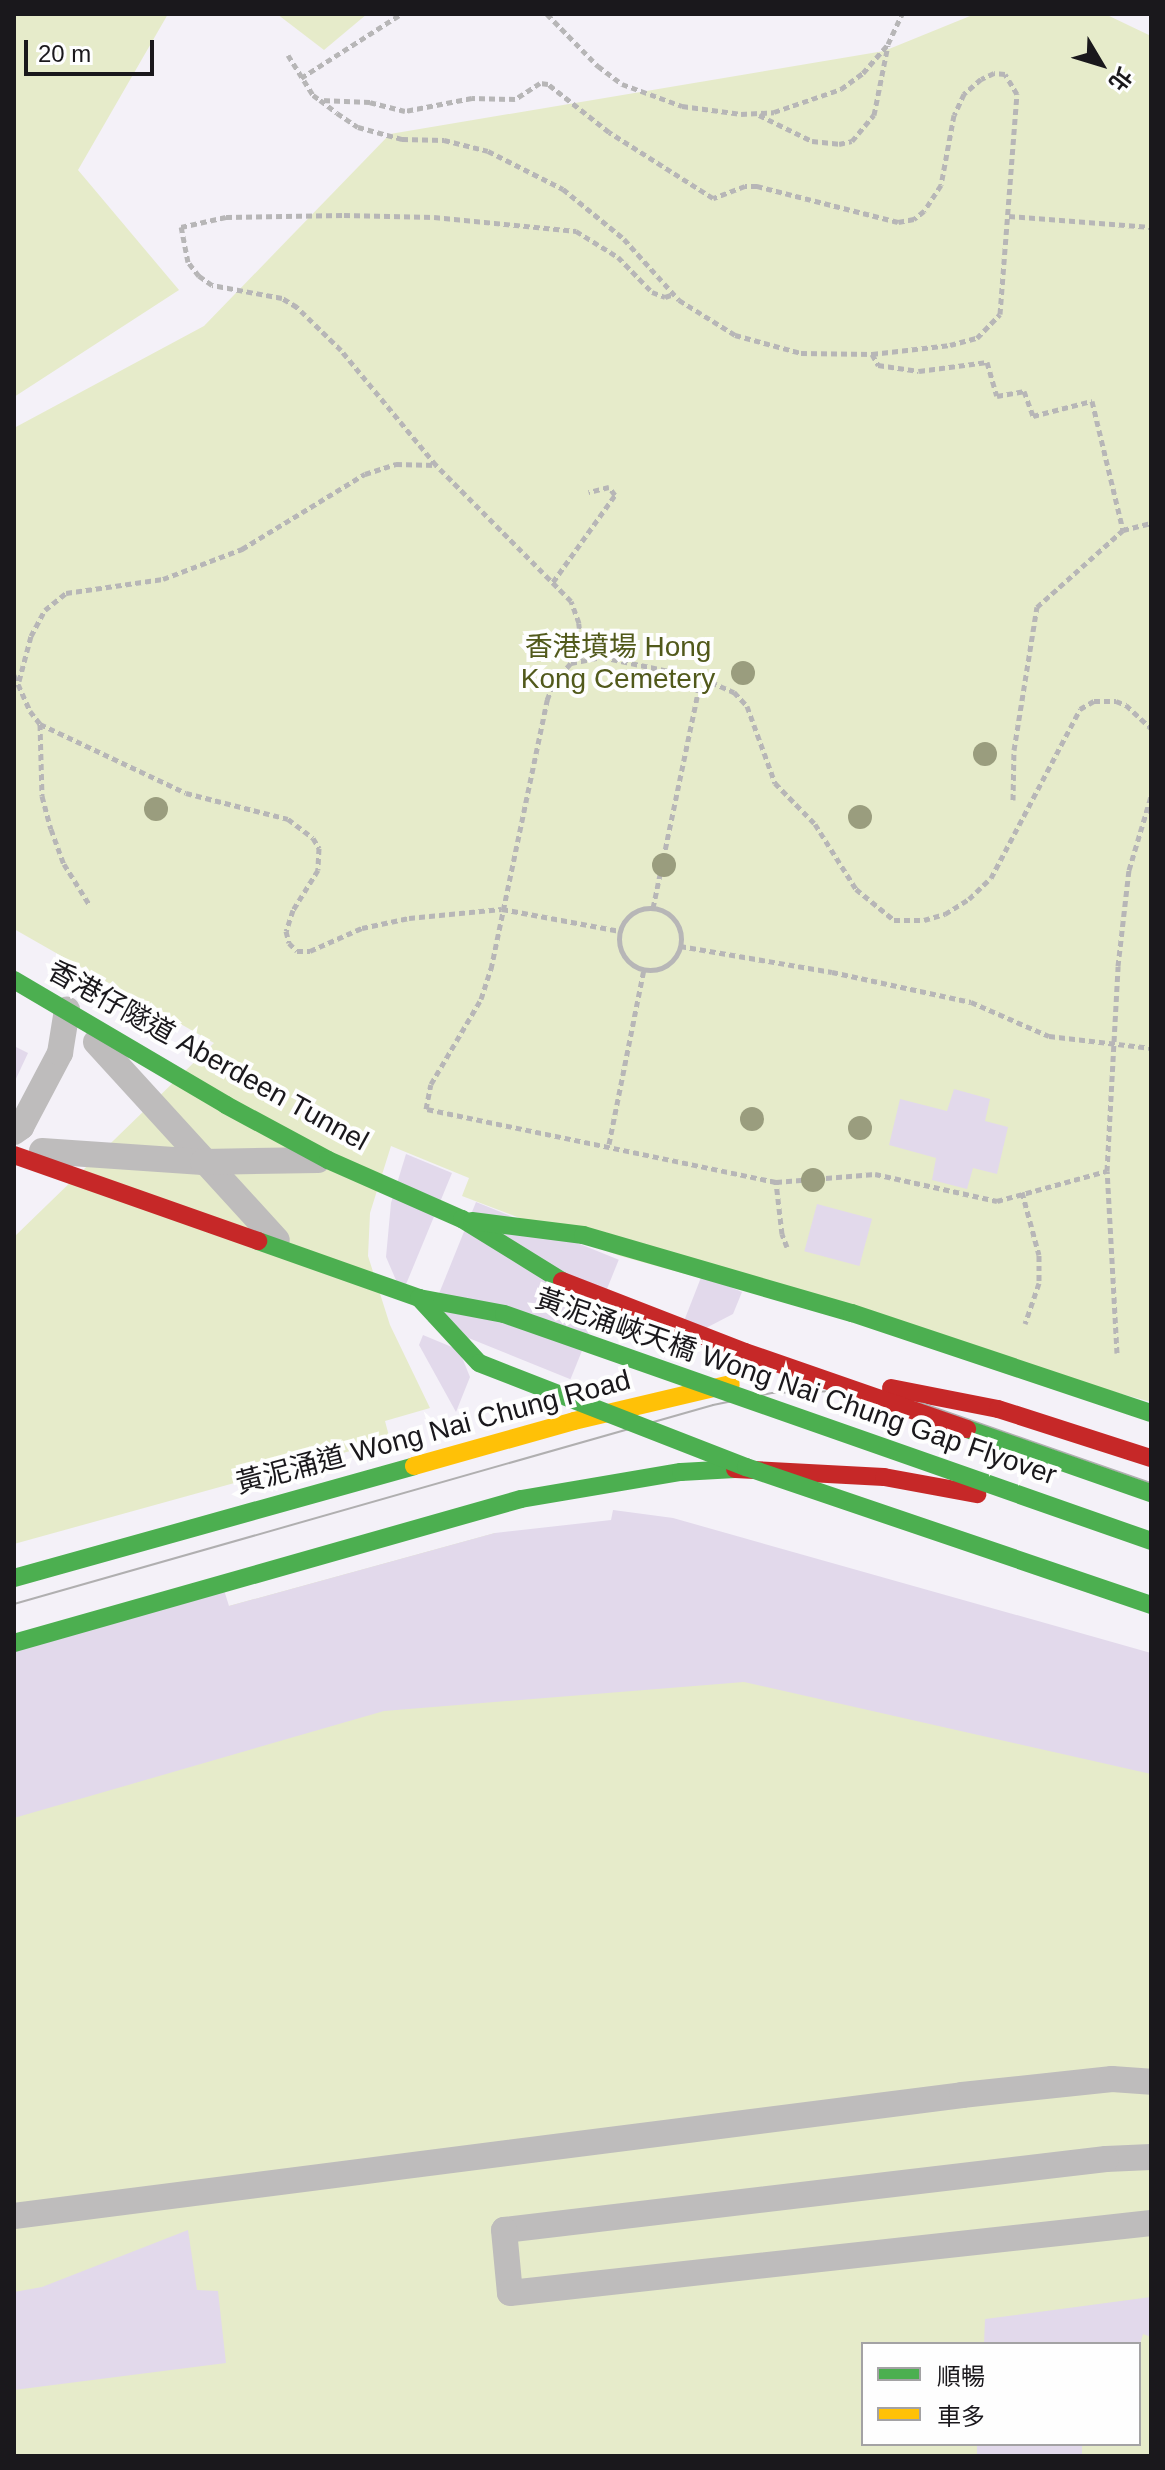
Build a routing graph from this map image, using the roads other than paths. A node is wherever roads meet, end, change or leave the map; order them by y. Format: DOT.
graph roads {
  1 [pos="14,980"];
  2 [pos="67,1010"];
  3 [pos="14,1132"];
  4 [pos="14,1149"];
  5 [pos="14,1155"];
  6 [pos="203,1162"];
  7 [pos="337,1164"];
  8 [pos="462,1219"];
  9 [pos="295,1252"];
  10 [pos="419,1298"];
  11 [pos="1151,1413"];
  12 [pos="1151,1458"];
  13 [pos="1151,1493"];
  14 [pos="1151,1541"];
  15 [pos="1151,1548"];
  16 [pos="14,1578"];
  17 [pos="1151,1605"];
  18 [pos="14,1643"];
  19 [pos="1151,2082"];
  20 [pos="1151,2157"];
  21 [pos="14,2216"];
  22 [pos="1151,2223"];
  1 -- 2 [label="main road, 香港仔隧道 Aberdeen Tunnel"];
  2 -- 3 [label="lane"];
  2 -- 6 [label="lane"];
  2 -- 7 [label="main road, 香港仔隧道 Aberdeen Tunnel"];
  4 -- 6 [label="lane"];
  5 -- 9 [label="main road"];
  6 -- 7 [label="lane"];
  6 -- 9 [label="lane"];
  7 -- 8 [label="main road, 香港仔隧道 Aberdeen Tunnel"];
  8 -- 11 [label="main road, bridge"];
  8 -- 13 [label="main road, 黃泥涌峽天橋 Wong Nai Chung Gap Flyover, bridge"];
  9 -- 10 [label="main road"];
  10 -- 14 [label="main road, 黃泥涌峽天橋 Wong Nai Chung Gap Flyover, bridge"];
  10 -- 17 [label="main road, bridge"];
  12 -- 16 [label="main road, 黃泥涌道 Wong Nai Chung Road"];
  15 -- 18 [label="main road"];
  19 -- 21 [label="lane"];
  20 -- 22 [label="lane"];
}
